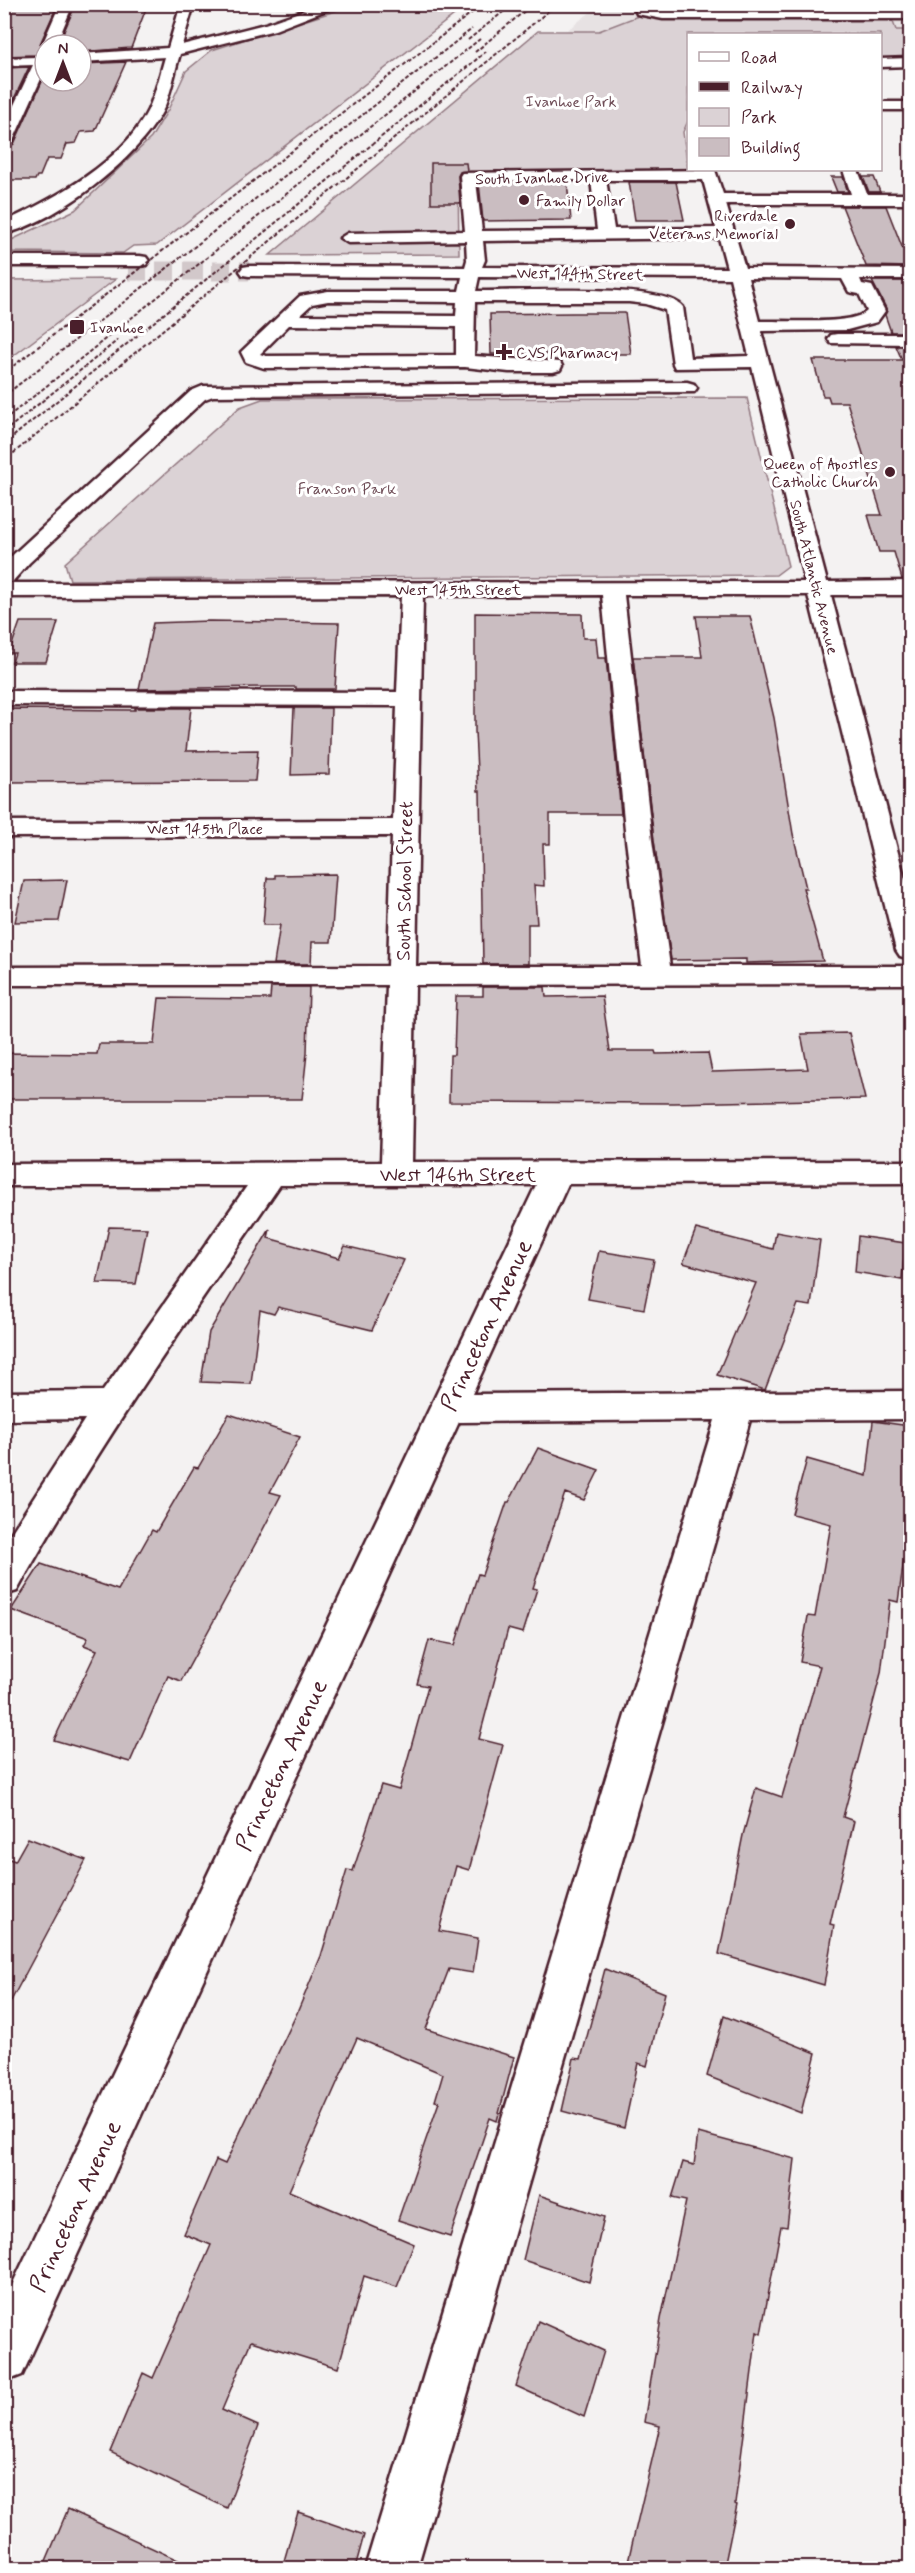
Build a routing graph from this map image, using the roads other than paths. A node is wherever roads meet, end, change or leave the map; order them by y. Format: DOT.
graph roads {
  1 [pos="67,4"];
  2 [pos="188,4"];
  3 [pos="336,4"];
  4 [pos="639,4"];
  5 [pos="782,4"];
  6 [pos="906,4"];
  7 [pos="910,14"];
  8 [pos="802,15"];
  9 [pos="54,33"];
  10 [pos="173,52"];
  11 [pos="93,57"];
  12 [pos="33,60"];
  13 [pos="4,62"];
  14 [pos="910,62"];
  15 [pos="882,63"];
  16 [pos="33,82"];
  17 [pos="882,106"];
  18 [pos="910,106"];
  19 [pos="4,143"];
  20 [pos="851,171"];
  21 [pos="709,172"];
  22 [pos="598,176"];
  23 [pos="716,199"];
  24 [pos="861,199"];
  25 [pos="910,200"];
  26 [pos="20,203"];
  27 [pos="49,207"];
  28 [pos="8,224"];
  29 [pos="726,233"];
  30 [pos="606,234"];
  31 [pos="474,235"];
  32 [pos="348,238"];
  33 [pos="910,259"];
  34 [pos="4,261"];
  35 [pos="254,266"];
  36 [pos="473,266"];
  37 [pos="735,267"];
  38 [pos="4,273"];
  39 [pos="910,274"];
  40 [pos="852,281"];
  41 [pos="836,294"];
  42 [pos="467,297"];
  43 [pos="793,305"];
  44 [pos="284,320"];
  45 [pos="466,322"];
  46 [pos="800,326"];
  47 [pos="752,333"];
  48 [pos="264,338"];
  49 [pos="285,339"];
  50 [pos="910,339"];
  51 [pos="442,341"];
  52 [pos="466,341"];
  53 [pos="465,361"];
  54 [pos="760,361"];
  55 [pos="682,364"];
  56 [pos="662,365"];
  57 [pos="576,366"];
  58 [pos="687,388"];
  59 [pos="4,577"];
  60 [pos="612,588"];
  61 [pos="818,588"];
  62 [pos="910,588"];
  63 [pos="412,589"];
  64 [pos="4,590"];
  65 [pos="4,698"];
  66 [pos="409,699"];
  67 [pos="406,828"];
  68 [pos="4,829"];
  69 [pos="910,950"];
  70 [pos="402,975"];
  71 [pos="657,975"];
  72 [pos="910,975"];
  73 [pos="4,976"];
  74 [pos="910,1172"];
  75 [pos="271,1174"];
  76 [pos="396,1174"];
  77 [pos="557,1174"];
  78 [pos="4,1175"];
  79 [pos="114,1405"];
  80 [pos="737,1405"];
  81 [pos="910,1405"];
  82 [pos="4,1406"];
  83 [pos="447,1408"];
  84 [pos="4,1579"];
  85 [pos="4,2357"];
  86 [pos="391,2568"];
  1 -- 9 [label="street"];
  2 -- 10 [label="street"];
  3 -- 10 [label="street"];
  4 -- 8 [label="street"];
  5 -- 8 [label="street"];
  6 -- 7 [label="street"];
  7 -- 8 [label="street"];
  10 -- 11 [label="street"];
  10 -- 27 [label="street"];
  12 -- 13 [label="street"];
  14 -- 15 [label="street"];
  16 -- 19 [label="street"];
  17 -- 18 [label="street"];
  20 -- 24 [label="street"];
  21 -- 22 [label="street, South Ivanhoe Drive"];
  21 -- 23 [label="street, South Atlantic Avenue"];
  22 -- 30 [label="street"];
  22 -- 31 [label="street, South Ivanhoe Drive"];
  23 -- 24 [label="street"];
  23 -- 29 [label="street, South Atlantic Avenue"];
  24 -- 25 [label="street"];
  26 -- 27 [label="street"];
  27 -- 28 [label="street"];
  29 -- 30 [label="street"];
  29 -- 37 [label="street, South Atlantic Avenue"];
  30 -- 31 [label="street"];
  31 -- 32 [label="street"];
  31 -- 36 [label="street, South Ivanhoe Drive"];
  33 -- 37 [label="street, West 144th Street"];
  34 -- 38 [label="street"];
  35 -- 36 [label="street, West 144th Street"];
  36 -- 37 [label="street, West 144th Street"];
  36 -- 42 [label="street, South Ivanhoe Drive"];
  37 -- 40 [label="street, West 144th Street"];
  37 -- 47 [label="street, South Atlantic Avenue"];
  39 -- 40 [label="street, West 144th Street"];
  40 -- 41 [label="street"];
  40 -- 46 [label="street"];
  42 -- 44 [label="street"];
  42 -- 45 [label="street, South Ivanhoe Drive"];
  42 -- 55 [label="street"];
  43 -- 46 [label="street"];
  44 -- 45 [label="street"];
  44 -- 48 [label="street"];
  45 -- 52 [label="street, South Ivanhoe Drive"];
  46 -- 47 [label="street"];
  47 -- 50 [label="street"];
  47 -- 54 [label="street, South Atlantic Avenue"];
  48 -- 49 [label="street"];
  48 -- 53 [label="street"];
  51 -- 52 [label="street"];
  52 -- 53 [label="street, South Ivanhoe Drive"];
  53 -- 57 [label="street"];
  54 -- 55 [label="street"];
  54 -- 61 [label="street, South Atlantic Avenue"];
  55 -- 56 [label="street"];
  58 -- 59 [label="street"];
  60 -- 61 [label="street, West 145th Street"];
  60 -- 63 [label="street, West 145th Street"];
  60 -- 71 [label="street"];
  61 -- 62 [label="street, West 145th Street"];
  61 -- 69 [label="street, South Atlantic Avenue"];
  63 -- 64 [label="street, West 145th Street"];
  63 -- 66 [label="street, South School Street"];
  65 -- 66 [label="street"];
  66 -- 67 [label="street, South School Street"];
  67 -- 68 [label="street, West 145th Place"];
  67 -- 70 [label="street, South School Street"];
  70 -- 71 [label="street"];
  70 -- 73 [label="street"];
  70 -- 76 [label="street, South School Street"];
  71 -- 72 [label="street"];
  74 -- 77 [label="street, West 146th Street"];
  75 -- 76 [label="street, West 146th Street"];
  75 -- 78 [label="street, West 146th Street"];
  75 -- 79 [label="street"];
  76 -- 77 [label="street, West 146th Street"];
  77 -- 83 [label="street, Princeton Avenue"];
  79 -- 82 [label="street"];
  79 -- 84 [label="street"];
  80 -- 81 [label="street"];
  80 -- 83 [label="street"];
  80 -- 86 [label="street"];
  83 -- 85 [label="street, Princeton Avenue"];
}
